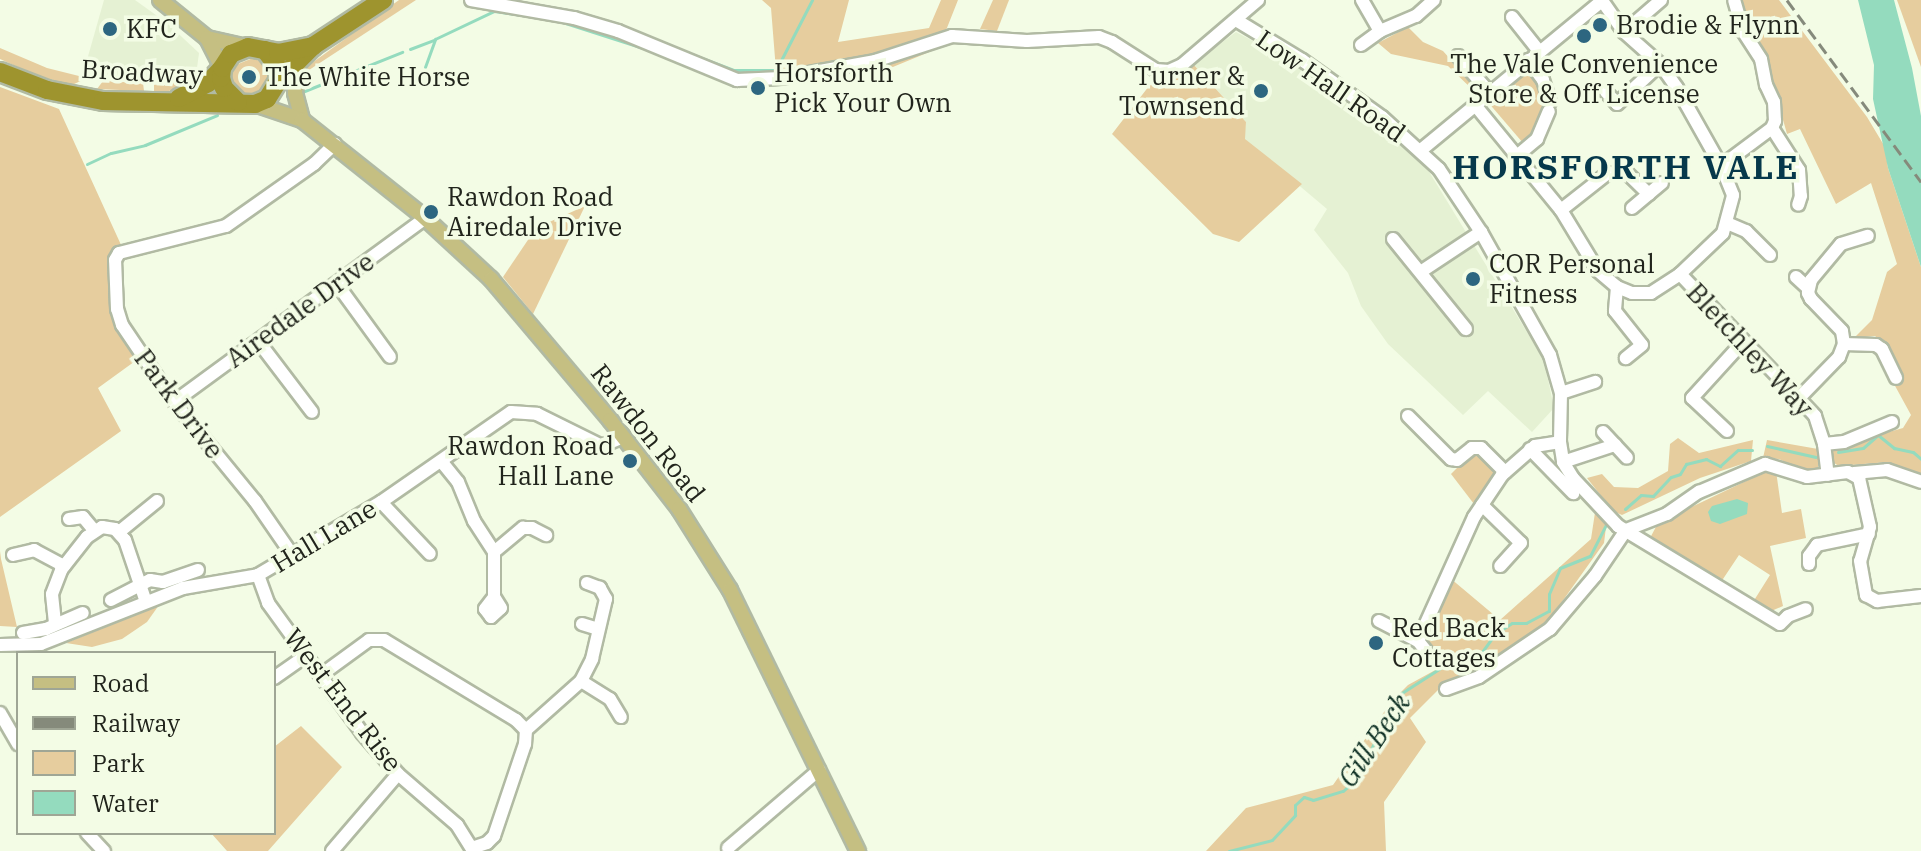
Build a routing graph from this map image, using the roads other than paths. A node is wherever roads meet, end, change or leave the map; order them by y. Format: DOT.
graph roads {
  1 [pos="383,0"];
  2 [pos="471,0"];
  3 [pos="1258,0"];
  4 [pos="1362,0"];
  5 [pos="1434,0"];
  6 [pos="1602,0"];
  7 [pos="1661,0"];
  8 [pos="1734,0"];
  9 [pos="165,1"];
  10 [pos="1512,17"];
  11 [pos="1236,20"];
  12 [pos="1380,31"];
  13 [pos="1624,32"];
  14 [pos="207,38"];
  15 [pos="1361,45"];
  16 [pos="313,46"];
  17 [pos="256,48"];
  18 [pos="1539,51"];
  19 [pos="1458,56"];
  20 [pos="299,60"];
  21 [pos="1528,60"];
  22 [pos="1660,64"];
  23 [pos="222,69"];
  24 [pos="0,72"];
  25 [pos="278,83"];
  26 [pos="1489,92"];
  27 [pos="1606,92"];
  28 [pos="173,101"];
  29 [pos="246,103"];
  30 [pos="1475,105"];
  31 [pos="302,120"];
  32 [pos="1772,128"];
  33 [pos="335,144"];
  34 [pos="1421,150"];
  35 [pos="1518,155"];
  36 [pos="1721,166"];
  37 [pos="1662,183"];
  38 [pos="1649,194"];
  39 [pos="1798,205"];
  40 [pos="1632,208"];
  41 [pos="1561,210"];
  42 [pos="425,218"];
  43 [pos="1727,223"];
  44 [pos="1481,232"];
  45 [pos="1868,236"];
  46 [pos="1393,239"];
  47 [pos="1770,255"];
  48 [pos="1422,271"];
  49 [pos="1680,274"];
  50 [pos="1796,277"];
  51 [pos="337,284"];
  52 [pos="1617,287"];
  53 [pos="1808,288"];
  54 [pos="1466,329"];
  55 [pos="258,341"];
  56 [pos="1743,342"];
  57 [pos="1844,344"];
  58 [pos="390,357"];
  59 [pos="1626,358"];
  60 [pos="1896,378"];
  61 [pos="1595,382"];
  62 [pos="1561,393"];
  63 [pos="1800,397"];
  64 [pos="174,402"];
  65 [pos="312,412"];
  66 [pos="1408,416"];
  67 [pos="1892,422"];
  68 [pos="1727,431"];
  69 [pos="1603,432"];
  70 [pos="623,437"];
  71 [pos="1560,442"];
  72 [pos="1824,444"];
  73 [pos="1615,445"];
  74 [pos="1530,449"];
  75 [pos="1627,458"];
  76 [pos="441,461"];
  77 [pos="1563,462"];
  78 [pos="1505,472"];
  79 [pos="1854,473"];
  80 [pos="1828,475"];
  81 [pos="1921,482"];
  82 [pos="1573,493"];
  83 [pos="157,501"];
  84 [pos="381,502"];
  85 [pos="1482,505"];
  86 [pos="69,519"];
  87 [pos="94,530"];
  88 [pos="1626,530"];
  89 [pos="119,532"];
  90 [pos="1869,534"];
  91 [pos="546,535"];
  92 [pos="494,552"];
  93 [pos="430,554"];
  94 [pos="13,555"];
  95 [pos="293,556"];
  96 [pos="1809,564"];
  97 [pos="64,566"];
  98 [pos="1500,566"];
  99 [pos="198,570"];
  100 [pos="258,575"];
  101 [pos="587,583"];
  102 [pos="140,585"];
  103 [pos="494,597"];
  104 [pos="1920,599"];
  105 [pos="111,600"];
  106 [pos="146,602"];
  107 [pos="1806,609"];
  108 [pos="83,613"];
  109 [pos="1379,621"];
  110 [pos="55,623"];
  111 [pos="582,624"];
  112 [pos="598,629"];
  113 [pos="23,633"];
  114 [pos="1418,641"];
  115 [pos="0,645"];
  116 [pos="1427,652"];
  117 [pos="306,656"];
  118 [pos="321,675"];
  119 [pos="276,677"];
  120 [pos="581,681"];
  121 [pos="1446,689"];
  122 [pos="0,713"];
  123 [pos="621,717"];
  124 [pos="526,730"];
  125 [pos="16,741"];
  126 [pos="819,770"];
  127 [pos="398,774"];
  128 [pos="89,835"];
  129 [pos="728,848"];
  130 [pos="473,850"];
  131 [pos="104,851"];
  132 [pos="332,851"];
  133 [pos="858,851"];
  1 -- 16 [label="highway"];
  2 -- 11 [label="street"];
  3 -- 11 [label="street"];
  4 -- 12 [label="street"];
  5 -- 12 [label="street"];
  6 -- 13 [label="street"];
  6 -- 18 [label="street"];
  7 -- 13 [label="street"];
  8 -- 32 [label="street"];
  9 -- 14 [label="main road"];
  10 -- 18 [label="street"];
  11 -- 34 [label="street, Low Hall Road"];
  12 -- 15 [label="street"];
  13 -- 22 [label="street"];
  14 -- 17 [label="main road"];
  14 -- 23 [label="main road"];
  16 -- 17 [label="highway"];
  16 -- 20 [label="highway"];
  17 -- 23 [label="highway"];
  17 -- 25 [label="highway"];
  18 -- 21 [label="street"];
  19 -- 26 [label="street"];
  20 -- 25 [label="highway"];
  20 -- 31 [label="main road"];
  21 -- 26 [label="street"];
  21 -- 35 [label="street"];
  22 -- 27 [label="street"];
  22 -- 36 [label="street"];
  23 -- 28 [label="highway"];
  23 -- 29 [label="highway"];
  24 -- 28 [label="highway, Broadway"];
  25 -- 29 [label="highway"];
  25 -- 31 [label="main road, Rawdon Road"];
  26 -- 30 [label="street"];
  28 -- 29 [label="highway, Broadway"];
  29 -- 31 [label="main road, Rawdon Road"];
  30 -- 34 [label="street"];
  30 -- 35 [label="street"];
  31 -- 33 [label="main road, Rawdon Road"];
  32 -- 36 [label="street"];
  32 -- 39 [label="street"];
  33 -- 42 [label="main road, Rawdon Road"];
  33 -- 64 [label="street, Park Drive"];
  34 -- 44 [label="street, Low Hall Road"];
  35 -- 41 [label="street"];
  36 -- 43 [label="street"];
  37 -- 38 [label="street"];
  38 -- 40 [label="street"];
  38 -- 41 [label="street"];
  41 -- 52 [label="street"];
  42 -- 51 [label="street, Airedale Drive"];
  42 -- 70 [label="main road, Rawdon Road"];
  43 -- 47 [label="street"];
  43 -- 49 [label="street"];
  44 -- 48 [label="street"];
  44 -- 62 [label="street, Low Hall Road"];
  45 -- 53 [label="street"];
  46 -- 48 [label="street"];
  48 -- 54 [label="street"];
  49 -- 52 [label="street"];
  49 -- 56 [label="street, Bletchley Way"];
  50 -- 53 [label="street"];
  51 -- 55 [label="street, Airedale Drive"];
  51 -- 58 [label="street"];
  52 -- 59 [label="street"];
  53 -- 57 [label="street"];
  55 -- 64 [label="street, Airedale Drive"];
  55 -- 65 [label="street"];
  56 -- 63 [label="street, Bletchley Way"];
  56 -- 68 [label="street"];
  57 -- 60 [label="street"];
  57 -- 63 [label="street"];
  61 -- 62 [label="street"];
  62 -- 71 [label="street, Low Hall Road"];
  63 -- 72 [label="street, Bletchley Way"];
  64 -- 95 [label="street, Park Drive"];
  66 -- 78 [label="street"];
  67 -- 72 [label="street"];
  69 -- 73 [label="street"];
  70 -- 76 [label="street, Hall Lane"];
  70 -- 126 [label="main road, Rawdon Road"];
  71 -- 74 [label="street"];
  71 -- 77 [label="street, Low Hall Road"];
  72 -- 80 [label="street, Bletchley Way"];
  73 -- 75 [label="street"];
  73 -- 77 [label="street"];
  74 -- 78 [label="street"];
  74 -- 82 [label="street"];
  76 -- 84 [label="street, Hall Lane"];
  76 -- 92 [label="street"];
  77 -- 88 [label="street"];
  78 -- 85 [label="street"];
  79 -- 80 [label="street"];
  79 -- 81 [label="street"];
  79 -- 90 [label="street"];
  80 -- 88 [label="street"];
  83 -- 89 [label="street"];
  84 -- 93 [label="street"];
  84 -- 95 [label="street, Hall Lane"];
  85 -- 98 [label="street"];
  85 -- 114 [label="street"];
  86 -- 87 [label="street"];
  87 -- 89 [label="street"];
  87 -- 97 [label="street"];
  88 -- 107 [label="street"];
  88 -- 121 [label="street"];
  89 -- 102 [label="street"];
  90 -- 96 [label="street"];
  90 -- 104 [label="street"];
  91 -- 92 [label="street"];
  92 -- 103 [label="street"];
  94 -- 97 [label="street"];
  95 -- 100 [label="street, Hall Lane"];
  97 -- 110 [label="street"];
  99 -- 102 [label="street"];
  100 -- 106 [label="street, Hall Lane"];
  100 -- 117 [label="street, West End Rise"];
  101 -- 112 [label="street"];
  102 -- 105 [label="street"];
  102 -- 106 [label="street"];
  106 -- 115 [label="street, Hall Lane"];
  108 -- 110 [label="street"];
  109 -- 114 [label="street"];
  110 -- 113 [label="street"];
  111 -- 112 [label="street"];
  112 -- 120 [label="street"];
  114 -- 116 [label="street"];
  117 -- 118 [label="street, West End Rise"];
  117 -- 119 [label="street"];
  118 -- 124 [label="street"];
  118 -- 127 [label="street, West End Rise"];
  120 -- 123 [label="street"];
  120 -- 124 [label="street"];
  122 -- 125 [label="street"];
  124 -- 130 [label="street"];
  126 -- 129 [label="street"];
  126 -- 133 [label="main road, Rawdon Road"];
  127 -- 130 [label="street, West End Rise"];
  127 -- 132 [label="street"];
  128 -- 131 [label="street"];
}
